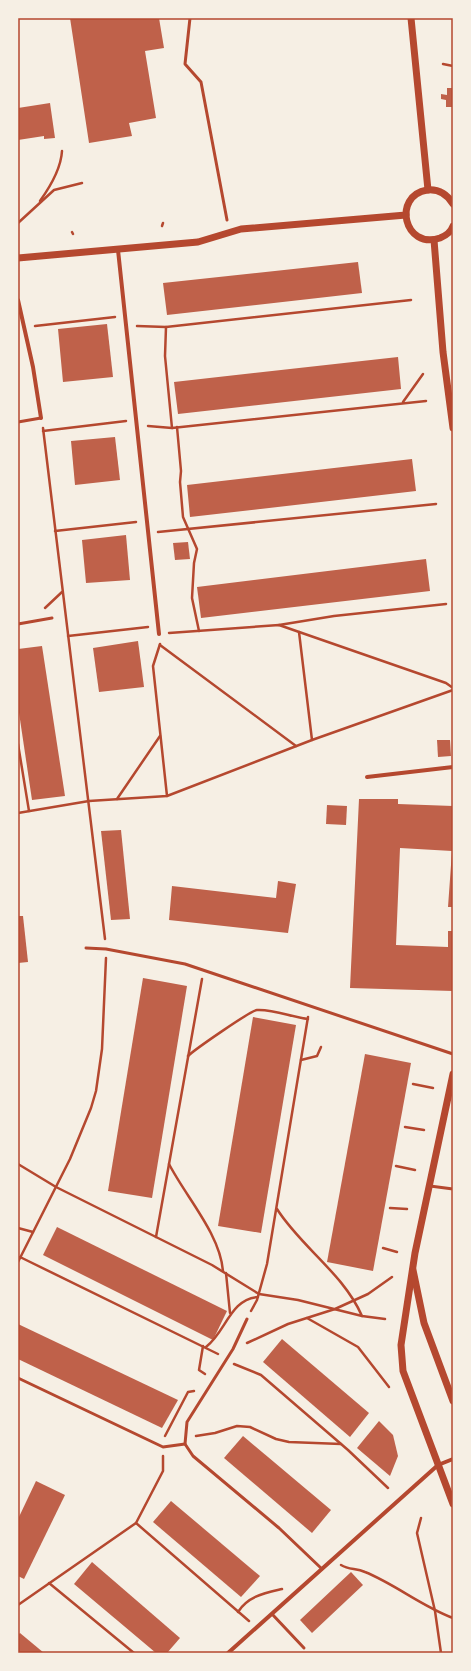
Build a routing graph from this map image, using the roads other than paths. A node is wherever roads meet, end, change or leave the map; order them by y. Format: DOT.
graph roads {
  1 [pos="190,18"];
  2 [pos="411,18"];
  3 [pos="428,190"];
  4 [pos="453,204"];
  5 [pos="406,214"];
  6 [pos="227,220"];
  7 [pos="453,226"];
  8 [pos="434,240"];
  9 [pos="118,250"];
  10 [pos="18,258"];
  11 [pos="18,300"];
  12 [pos="41,418"];
  13 [pos="18,422"];
  14 [pos="453,428"];
  15 [pos="52,618"];
  16 [pos="18,624"];
  17 [pos="159,634"];
  18 [pos="453,767"];
  19 [pos="367,777"];
  20 [pos="86,948"];
  21 [pos="453,1054"];
  22 [pos="453,1074"];
  23 [pos="428,1186"];
  24 [pos="453,1189"];
  25 [pos="412,1266"];
  26 [pos="247,1319"];
  27 [pos="18,1378"];
  28 [pos="453,1401"];
  29 [pos="185,1444"];
  30 [pos="453,1459"];
  31 [pos="438,1465"];
  32 [pos="453,1504"];
  33 [pos="322,1569"];
  34 [pos="272,1614"];
  35 [pos="304,1648"];
  36 [pos="228,1653"];
  1 -- 6 [label="lane"];
  2 -- 3 [label="street"];
  3 -- 4 [label="street"];
  3 -- 5 [label="street"];
  5 -- 8 [label="street"];
  5 -- 9 [label="street"];
  7 -- 8 [label="street"];
  8 -- 14 [label="street"];
  9 -- 10 [label="street"];
  9 -- 17 [label="street"];
  11 -- 12 [label="street"];
  12 -- 13 [label="lane"];
  15 -- 16 [label="lane"];
  18 -- 19 [label="street"];
  20 -- 21 [label="lane"];
  22 -- 23 [label="street"];
  23 -- 24 [label="lane"];
  23 -- 25 [label="street"];
  25 -- 28 [label="street"];
  25 -- 31 [label="street"];
  26 -- 29 [label="lane"];
  27 -- 29 [label="lane"];
  29 -- 33 [label="lane"];
  30 -- 31 [label="street"];
  31 -- 32 [label="street"];
  31 -- 33 [label="street"];
  33 -- 34 [label="street"];
  34 -- 35 [label="lane"];
  34 -- 36 [label="street"];
}
